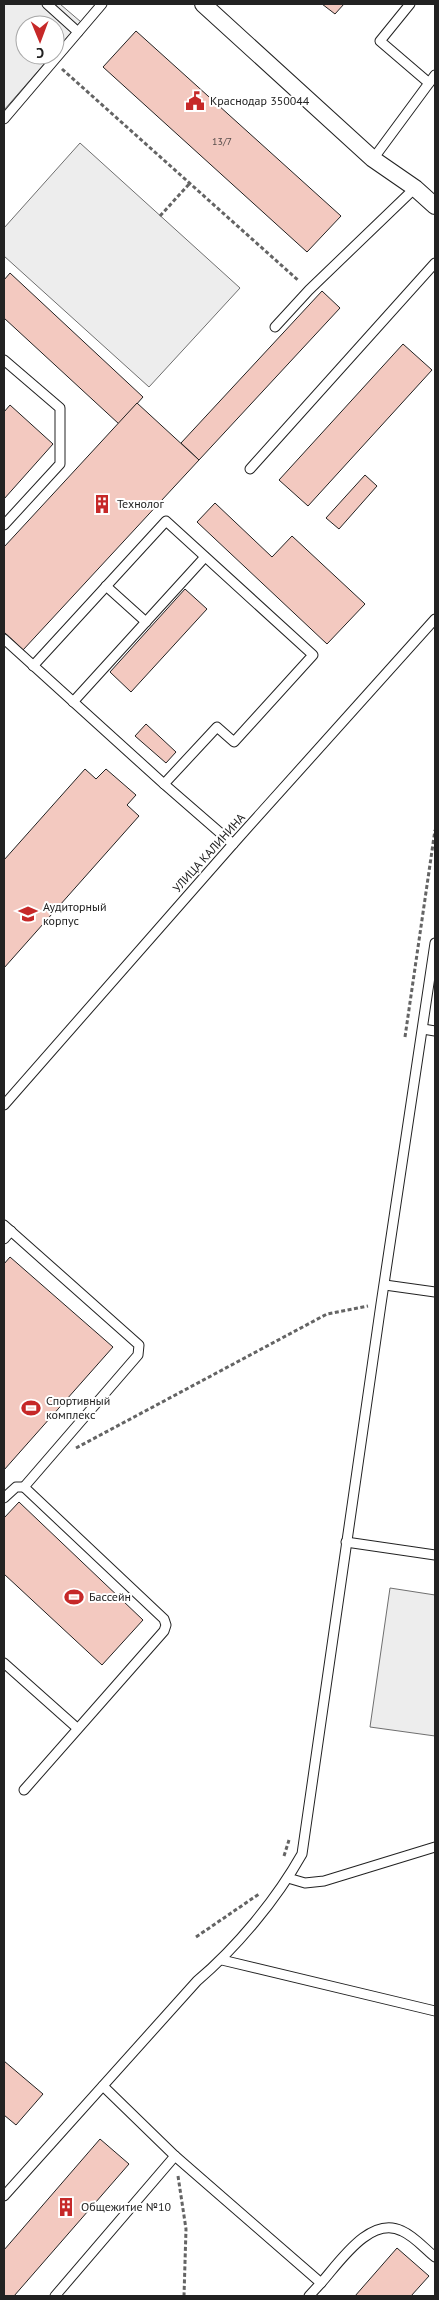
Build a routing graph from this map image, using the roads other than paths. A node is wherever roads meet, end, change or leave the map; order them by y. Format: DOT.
graph roads {
  1 [pos="47,4"];
  2 [pos="102,4"];
  3 [pos="203,4"];
  4 [pos="410,4"];
  5 [pos="78,32"];
  6 [pos="435,75"];
  7 [pos="429,83"];
  8 [pos="4,119"];
  9 [pos="373,159"];
  10 [pos="415,188"];
  11 [pos="435,206"];
  12 [pos="435,263"];
  13 [pos="275,327"];
  14 [pos="4,360"];
  15 [pos="250,469"];
  16 [pos="4,525"];
  17 [pos="205,557"];
  18 [pos="106,586"];
  19 [pos="435,619"];
  20 [pos="146,622"];
  21 [pos="4,639"];
  22 [pos="33,666"];
  23 [pos="73,702"];
  24 [pos="164,784"];
  25 [pos="233,844"];
  26 [pos="435,943"];
  27 [pos="423,1030"];
  28 [pos="435,1031"];
  29 [pos="4,1105"];
  30 [pos="7,1228"];
  31 [pos="4,1239"];
  32 [pos="385,1285"];
  33 [pos="435,1292"];
  34 [pos="24,1487"];
  35 [pos="4,1498"];
  36 [pos="346,1542"];
  37 [pos="435,1555"];
  38 [pos="4,1663"];
  39 [pos="77,1728"];
  40 [pos="24,1790"];
  41 [pos="435,1847"];
  42 [pos="288,1878"];
  43 [pos="222,1960"];
  44 [pos="435,2011"];
  45 [pos="103,2086"];
  46 [pos="175,2156"];
  47 [pos="4,2196"];
  48 [pos="435,2257"];
  49 [pos="321,2283"];
  50 [pos="55,2296"];
  51 [pos="309,2296"];
  1 -- 5 [label="lane"];
  2 -- 5 [label="lane"];
  3 -- 9 [label="street"];
  4 -- 7 [label="lane"];
  5 -- 8 [label="lane"];
  6 -- 7 [label="lane"];
  7 -- 9 [label="lane"];
  9 -- 10 [label="street"];
  10 -- 11 [label="street"];
  10 -- 13 [label="lane"];
  12 -- 15 [label="lane"];
  14 -- 16 [label="lane"];
  17 -- 18 [label="lane"];
  17 -- 20 [label="lane"];
  17 -- 24 [label="lane"];
  18 -- 20 [label="lane"];
  18 -- 22 [label="lane"];
  19 -- 25 [label="lane, УЛИЦА КАЛИНИНА"];
  20 -- 23 [label="lane"];
  21 -- 22 [label="lane"];
  22 -- 23 [label="lane"];
  23 -- 24 [label="lane"];
  24 -- 25 [label="lane"];
  25 -- 29 [label="lane, УЛИЦА КАЛИНИНА"];
  26 -- 27 [label="lane"];
  27 -- 28 [label="lane"];
  27 -- 32 [label="lane"];
  30 -- 31 [label="lane"];
  30 -- 34 [label="lane"];
  32 -- 33 [label="lane"];
  32 -- 36 [label="lane"];
  34 -- 35 [label="lane"];
  34 -- 39 [label="lane"];
  36 -- 37 [label="lane"];
  36 -- 42 [label="lane"];
  38 -- 39 [label="lane"];
  39 -- 40 [label="lane"];
  41 -- 42 [label="lane"];
  42 -- 43 [label="lane"];
  43 -- 44 [label="lane"];
  43 -- 45 [label="lane"];
  45 -- 46 [label="lane"];
  45 -- 47 [label="lane"];
  46 -- 49 [label="lane"];
  46 -- 50 [label="lane"];
  48 -- 49 [label="lane"];
  49 -- 51 [label="lane"];
}
